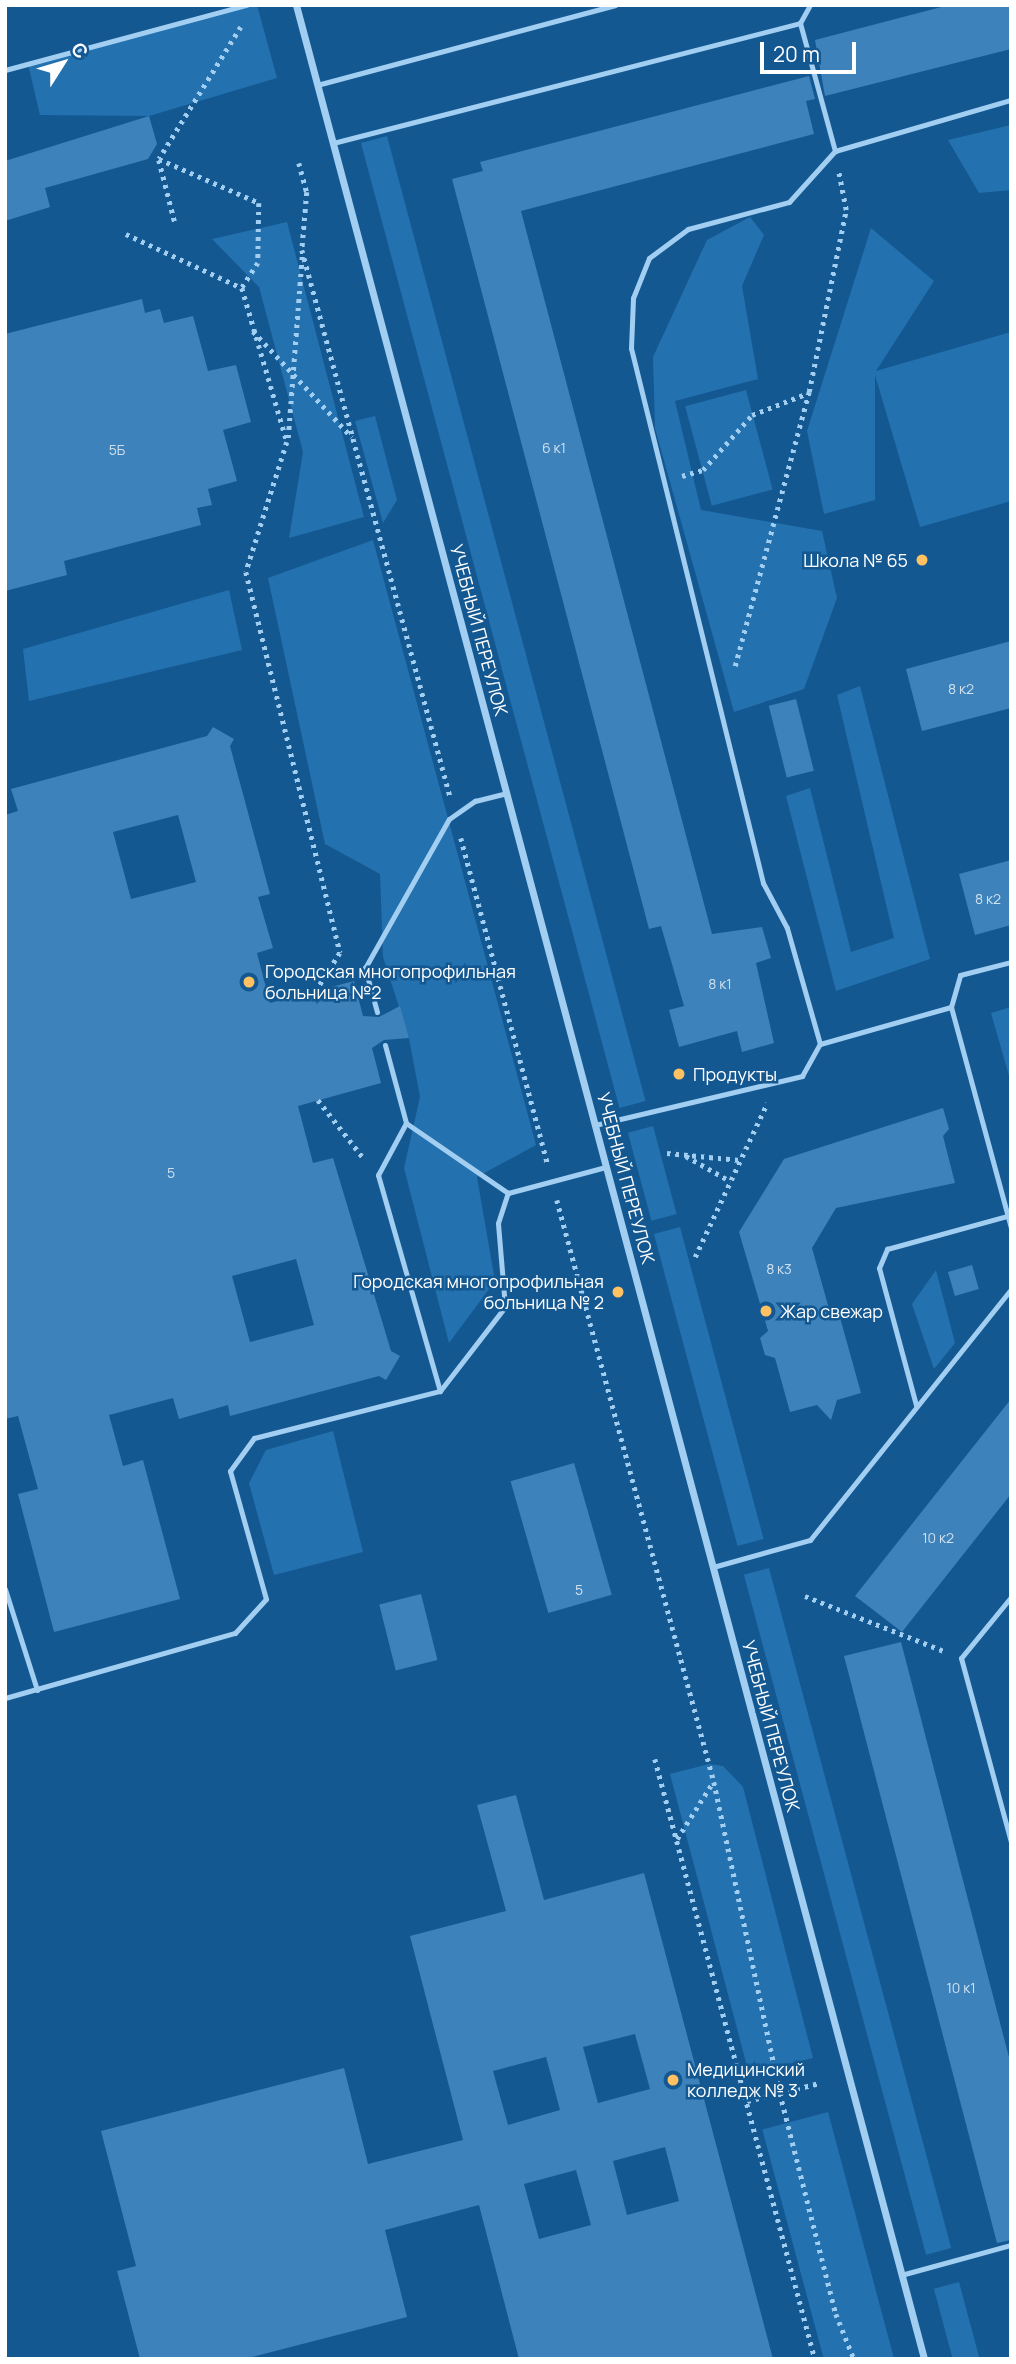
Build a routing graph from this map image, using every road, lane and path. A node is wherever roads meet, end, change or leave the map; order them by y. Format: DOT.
graph roads {
  1 [pos="246,5"];
  2 [pos="296,5"];
  3 [pos="615,5"];
  4 [pos="810,5"];
  5 [pos="247,17"];
  6 [pos="800,23"];
  7 [pos="5,69"];
  8 [pos="317,85"];
  9 [pos="1011,100"];
  10 [pos="332,143"];
  11 [pos="835,151"];
  12 [pos="159,159"];
  13 [pos="299,163"];
  14 [pos="175,223"];
  15 [pos="126,234"];
  16 [pos="302,250"];
  17 [pos="242,288"];
  18 [pos="253,330"];
  19 [pos="294,374"];
  20 [pos="809,393"];
  21 [pos="355,440"];
  22 [pos="287,442"];
  23 [pos="664,482"];
  24 [pos="735,666"];
  25 [pos="506,793"];
  26 [pos="454,814"];
  27 [pos="1011,962"];
  28 [pos="316,991"];
  29 [pos="951,1007"];
  30 [pos="377,1012"];
  31 [pos="820,1044"];
  32 [pos="385,1045"];
  33 [pos="776,1082"];
  34 [pos="318,1100"];
  35 [pos="406,1123"];
  36 [pos="595,1125"];
  37 [pos="667,1153"];
  38 [pos="682,1154"];
  39 [pos="740,1160"];
  40 [pos="606,1167"];
  41 [pos="378,1175"];
  42 [pos="552,1181"];
  43 [pos="730,1181"];
  44 [pos="508,1194"];
  45 [pos="1007,1216"];
  46 [pos="1011,1228"];
  47 [pos="695,1257"];
  48 [pos="1011,1289"];
  49 [pos="440,1391"];
  50 [pos="916,1405"];
  51 [pos="713,1567"];
  52 [pos="5,1589"];
  53 [pos="804,1596"];
  54 [pos="1011,1597"];
  55 [pos="961,1658"];
  56 [pos="37,1690"];
  57 [pos="5,1698"];
  58 [pos="655,1759"];
  59 [pos="713,1782"];
  60 [pos="677,1839"];
  61 [pos="1011,1842"];
  62 [pos="820,2082"];
  63 [pos="780,2092"];
  64 [pos="747,2101"];
  65 [pos="1011,2245"];
  66 [pos="901,2275"];
  67 [pos="815,2359"];
  68 [pos="854,2359"];
  69 [pos="923,2359"];
  1 -- 7 [label="lane"];
  2 -- 8 [label="street, УЧЕБНЫЙ ПЕРЕУЛОК"];
  3 -- 8 [label="lane"];
  4 -- 6 [label="lane"];
  5 -- 12 [label="path"];
  6 -- 10 [label="lane"];
  6 -- 11 [label="lane"];
  8 -- 10 [label="street, УЧЕБНЫЙ ПЕРЕУЛОК"];
  9 -- 11 [label="lane"];
  10 -- 25 [label="street, УЧЕБНЫЙ ПЕРЕУЛОК"];
  11 -- 20 [label="path"];
  11 -- 23 [label="lane"];
  12 -- 14 [label="path"];
  12 -- 17 [label="path"];
  13 -- 16 [label="path"];
  15 -- 17 [label="path"];
  16 -- 19 [label="path"];
  16 -- 21 [label="path"];
  17 -- 18 [label="path"];
  18 -- 19 [label="path"];
  18 -- 22 [label="path"];
  19 -- 21 [label="path"];
  19 -- 22 [label="path"];
  20 -- 23 [label="path"];
  20 -- 24 [label="path"];
  21 -- 26 [label="path"];
  22 -- 28 [label="path"];
  23 -- 31 [label="lane"];
  25 -- 26 [label="lane"];
  25 -- 36 [label="street, УЧЕБНЫЙ ПЕРЕУЛОК"];
  26 -- 30 [label="lane"];
  26 -- 42 [label="path"];
  27 -- 29 [label="lane"];
  29 -- 31 [label="lane"];
  29 -- 45 [label="lane"];
  31 -- 33 [label="lane"];
  32 -- 35 [label="lane"];
  33 -- 36 [label="lane"];
  33 -- 39 [label="path"];
  34 -- 41 [label="path"];
  35 -- 41 [label="lane"];
  35 -- 44 [label="lane"];
  36 -- 40 [label="street, УЧЕБНЫЙ ПЕРЕУЛОК"];
  37 -- 38 [label="path"];
  38 -- 39 [label="path"];
  38 -- 43 [label="path"];
  39 -- 43 [label="path"];
  40 -- 42 [label="lane"];
  40 -- 51 [label="street, УЧЕБНЫЙ ПЕРЕУЛОК"];
  41 -- 49 [label="lane"];
  42 -- 44 [label="lane"];
  42 -- 59 [label="path"];
  43 -- 47 [label="path"];
  44 -- 49 [label="lane"];
  45 -- 46 [label="lane"];
  45 -- 50 [label="lane"];
  48 -- 50 [label="lane"];
  49 -- 56 [label="lane"];
  50 -- 51 [label="lane"];
  51 -- 66 [label="street, УЧЕБНЫЙ ПЕРЕУЛОК"];
  52 -- 56 [label="lane"];
  53 -- 55 [label="path"];
  54 -- 55 [label="lane"];
  55 -- 61 [label="lane"];
  56 -- 57 [label="lane"];
  58 -- 60 [label="path"];
  59 -- 60 [label="path"];
  59 -- 63 [label="path"];
  60 -- 64 [label="path"];
  62 -- 63 [label="path"];
  63 -- 64 [label="path"];
  63 -- 68 [label="path"];
  64 -- 67 [label="path"];
  65 -- 66 [label="lane"];
  66 -- 69 [label="street, УЧЕБНЫЙ ПЕРЕУЛОК"];
}
